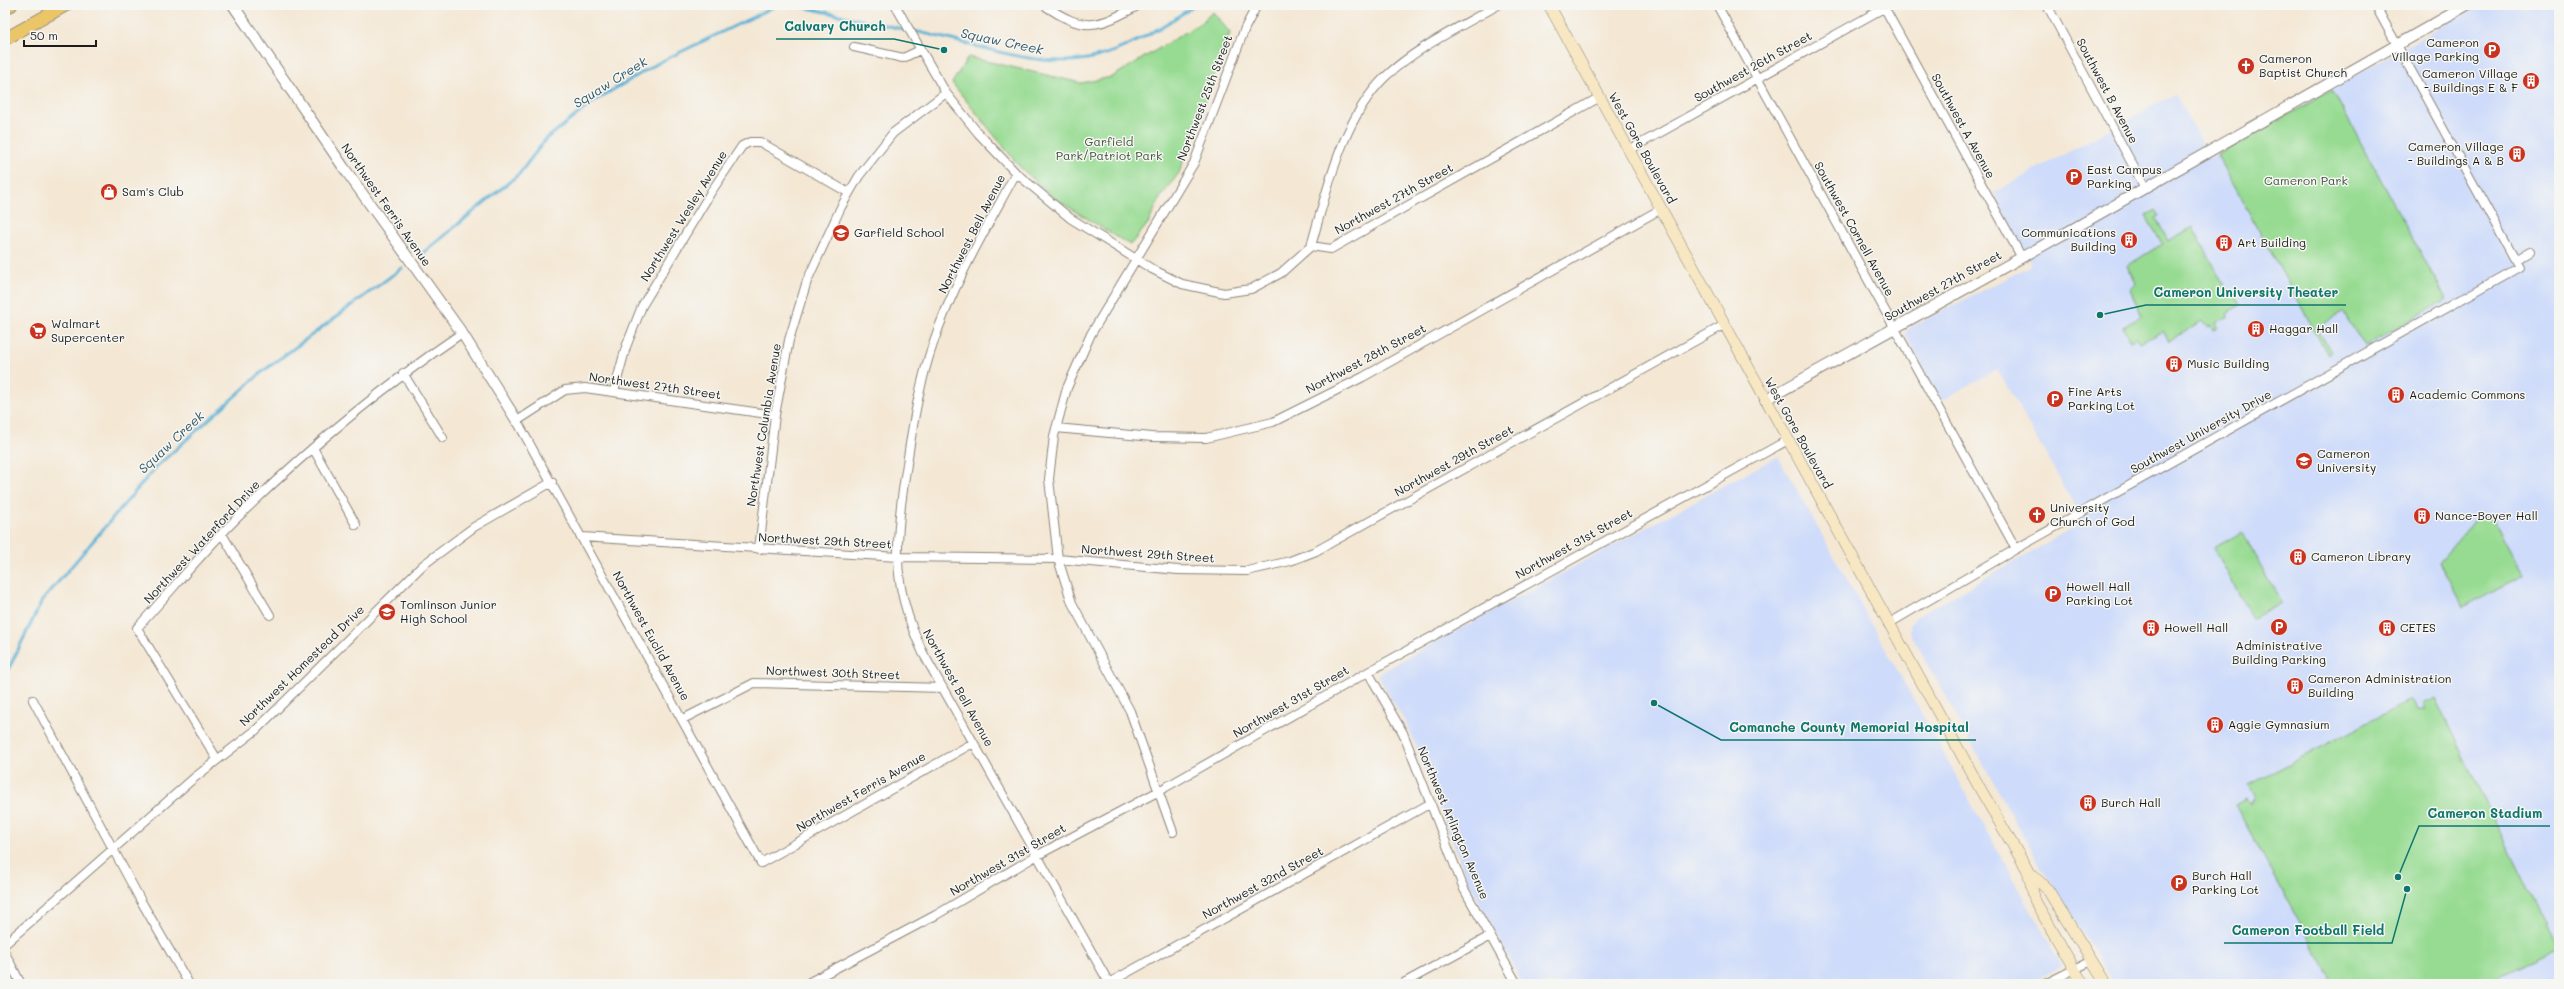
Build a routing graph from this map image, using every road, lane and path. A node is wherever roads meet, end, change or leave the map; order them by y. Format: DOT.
graph roads {
  1 [pos="11,5"];
  2 [pos="66,5"];
  3 [pos="233,5"];
  4 [pos="895,5"];
  5 [pos="1044,5"];
  6 [pos="1139,5"];
  7 [pos="1257,5"];
  8 [pos="1498,5"];
  9 [pos="1549,5"];
  10 [pos="1717,5"];
  11 [pos="2047,5"];
  12 [pos="2375,5"];
  13 [pos="2467,5"];
  14 [pos="1885,6"];
  15 [pos="5,8"];
  16 [pos="5,39"];
  17 [pos="2397,45"];
  18 [pos="854,47"];
  19 [pos="918,47"];
  20 [pos="1758,78"];
  21 [pos="946,93"];
  22 [pos="1600,97"];
  23 [pos="1629,150"];
  24 [pos="1016,173"];
  25 [pos="2145,188"];
  26 [pos="849,193"];
  27 [pos="1661,210"];
  28 [pos="1311,246"];
  29 [pos="2530,252"];
  30 [pos="2022,258"];
  31 [pos="1138,260"];
  32 [pos="2515,260"];
  33 [pos="1724,325"];
  34 [pos="1894,328"];
  35 [pos="462,333"];
  36 [pos="403,373"];
  37 [pos="614,391"];
  38 [pos="1765,400"];
  39 [pos="775,416"];
  40 [pos="517,421"];
  41 [pos="1056,428"];
  42 [pos="443,438"];
  43 [pos="1788,440"];
  44 [pos="313,448"];
  45 [pos="552,482"];
  46 [pos="356,525"];
  47 [pos="222,534"];
  48 [pos="582,537"];
  49 [pos="759,549"];
  50 [pos="2016,549"];
  51 [pos="898,557"];
  52 [pos="1058,559"];
  53 [pos="270,615"];
  54 [pos="1888,624"];
  55 [pos="1368,672"];
  56 [pos="943,688"];
  57 [pos="33,700"];
  58 [pos="683,719"];
  59 [pos="974,743"];
  60 [pos="217,759"];
  61 [pos="1159,791"];
  62 [pos="1430,802"];
  63 [pos="1173,832"];
  64 [pos="113,848"];
  65 [pos="1036,856"];
  66 [pos="762,863"];
  67 [pos="2028,871"];
  68 [pos="1490,936"];
  69 [pos="5,944"];
  70 [pos="5,953"];
  71 [pos="2092,961"];
  72 [pos="2075,969"];
  73 [pos="21,984"];
  74 [pos="189,984"];
  75 [pos="806,984"];
  76 [pos="1108,984"];
  77 [pos="1402,984"];
  78 [pos="1517,984"];
  79 [pos="2045,984"];
  80 [pos="2083,984"];
  81 [pos="2106,984"];
  1 -- 15 [label="main road"];
  2 -- 16 [label="main road"];
  3 -- 35 [label="street, Northwest Ferris Avenue"];
  4 -- 19 [label="street, Northwest Bell Avenue"];
  5 -- 6 [label="street"];
  7 -- 31 [label="street, Northwest 25th Street"];
  8 -- 28 [label="street"];
  9 -- 22 [label="main road, West Gore Boulevard"];
  10 -- 20 [label="street, Southwest Cornell Avenue"];
  11 -- 25 [label="street, Southwest B Avenue"];
  12 -- 17 [label="street"];
  13 -- 17 [label="street, Southwest 27th Street"];
  14 -- 20 [label="street, Southwest 26th Street"];
  14 -- 30 [label="street, Southwest A Avenue"];
  17 -- 25 [label="street, Southwest 27th Street"];
  17 -- 32 [label="street"];
  18 -- 19 [label="street"];
  19 -- 21 [label="street, Northwest Bell Avenue"];
  20 -- 23 [label="street, Southwest 26th Street"];
  20 -- 34 [label="street, Southwest Cornell Avenue"];
  21 -- 24 [label="street, Northwest Bell Avenue"];
  21 -- 26 [label="street, Northwest Columbia Avenue"];
  22 -- 23 [label="main road, West Gore Boulevard"];
  22 -- 28 [label="street, Northwest 27th Street"];
  23 -- 27 [label="main road, West Gore Boulevard"];
  24 -- 31 [label="street"];
  24 -- 51 [label="street, Northwest Bell Avenue"];
  25 -- 30 [label="street, Southwest 27th Street"];
  26 -- 37 [label="street, Northwest Wesley Avenue"];
  26 -- 39 [label="street, Northwest Columbia Avenue"];
  27 -- 33 [label="main road, West Gore Boulevard"];
  27 -- 41 [label="street, Northwest 28th Street"];
  28 -- 31 [label="street"];
  29 -- 32 [label="street"];
  30 -- 34 [label="street, Southwest 27th Street"];
  31 -- 41 [label="street"];
  32 -- 50 [label="street, Southwest University Drive"];
  33 -- 38 [label="main road, West Gore Boulevard"];
  33 -- 52 [label="street, Northwest 29th Street"];
  34 -- 38 [label="street, Southwest 27th Street"];
  34 -- 50 [label="street, Southwest Cornell Avenue"];
  35 -- 36 [label="street, Northwest Waterford Drive"];
  35 -- 40 [label="street, Northwest Ferris Avenue"];
  36 -- 42 [label="street"];
  36 -- 44 [label="street, Northwest Waterford Drive"];
  37 -- 39 [label="street, Northwest 27th Street"];
  37 -- 40 [label="street, Northwest 27th Street"];
  38 -- 43 [label="main road, West Gore Boulevard"];
  39 -- 49 [label="street, Northwest Columbia Avenue"];
  40 -- 45 [label="street, Northwest Euclid Avenue"];
  41 -- 52 [label="street"];
  43 -- 54 [label="main road, West Gore Boulevard"];
  43 -- 55 [label="street, Northwest 31st Street"];
  44 -- 46 [label="street"];
  44 -- 47 [label="street, Northwest Waterford Drive"];
  45 -- 48 [label="street, Northwest Euclid Avenue"];
  45 -- 60 [label="street, Northwest Homestead Drive"];
  47 -- 53 [label="street"];
  47 -- 60 [label="street, Northwest Waterford Drive"];
  48 -- 49 [label="street, Northwest 29th Street"];
  48 -- 58 [label="street, Northwest Euclid Avenue"];
  49 -- 51 [label="street, Northwest 29th Street"];
  50 -- 54 [label="street, Southwest University Drive"];
  51 -- 52 [label="street, Northwest 29th Street"];
  51 -- 56 [label="street, Northwest Bell Avenue"];
  52 -- 61 [label="street"];
  54 -- 67 [label="main road, West Gore Boulevard"];
  55 -- 61 [label="street, Northwest 31st Street"];
  55 -- 62 [label="street, Northwest Arlington Avenue"];
  56 -- 58 [label="street, Northwest 30th Street"];
  56 -- 59 [label="street, Northwest Bell Avenue"];
  57 -- 64 [label="street"];
  58 -- 66 [label="street, Northwest Euclid Avenue"];
  59 -- 65 [label="street, Northwest Bell Avenue"];
  59 -- 66 [label="street, Northwest Ferris Avenue"];
  60 -- 64 [label="street, Northwest Homestead Drive"];
  61 -- 63 [label="street"];
  61 -- 65 [label="street, Northwest 31st Street"];
  62 -- 68 [label="street, Northwest Arlington Avenue"];
  62 -- 76 [label="street, Northwest 32nd Street"];
  64 -- 69 [label="street, Northwest Homestead Drive"];
  64 -- 74 [label="street"];
  65 -- 75 [label="street, Northwest 31st Street"];
  65 -- 76 [label="street, Northwest Bell Avenue"];
  67 -- 71 [label="main road, West Gore Boulevard"];
  67 -- 72 [label="main road, West Gore Boulevard"];
  68 -- 77 [label="street"];
  68 -- 78 [label="street, Northwest Arlington Avenue"];
  70 -- 73 [label="street"];
  71 -- 72 [label="street"];
  71 -- 81 [label="main road, West Gore Boulevard"];
  72 -- 79 [label="street"];
  72 -- 80 [label="main road, West Gore Boulevard"];
}
